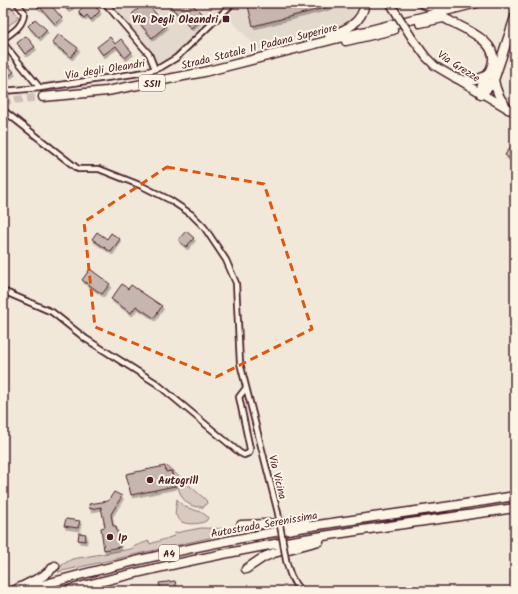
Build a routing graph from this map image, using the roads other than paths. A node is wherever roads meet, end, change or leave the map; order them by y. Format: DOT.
graph roads {
  1 [pos="17,3"];
  2 [pos="105,3"];
  3 [pos="233,3"];
  4 [pos="365,3"];
  5 [pos="390,3"];
  6 [pos="421,3"];
  7 [pos="454,3"];
  8 [pos="477,3"];
  9 [pos="515,17"];
  10 [pos="3,39"];
  11 [pos="333,39"];
  12 [pos="3,43"];
  13 [pos="258,58"];
  14 [pos="155,69"];
  15 [pos="491,77"];
  16 [pos="456,78"];
  17 [pos="40,88"];
  18 [pos="3,91"];
  19 [pos="481,94"];
  20 [pos="43,97"];
  21 [pos="3,110"];
  22 [pos="511,111"];
  23 [pos="3,291"];
  24 [pos="246,388"];
  25 [pos="515,496"];
  26 [pos="515,508"];
  27 [pos="241,525"];
  28 [pos="318,525"];
  29 [pos="342,533"];
  30 [pos="55,566"];
  31 [pos="246,569"];
  32 [pos="13,591"];
  33 [pos="21,591"];
  34 [pos="65,591"];
  35 [pos="301,591"];
  1 -- 10 [label="street"];
  2 -- 14 [label="street"];
  3 -- 14 [label="street, Via degli Oleandri"];
  4 -- 13 [label="highway"];
  5 -- 16 [label="street, Via Grezze, bridge"];
  6 -- 7 [label="highway"];
  8 -- 11 [label="highway, Strada Statale 11 Padana Superiore / SS11"];
  9 -- 15 [label="highway"];
  11 -- 13 [label="highway, Strada Statale 11 Padana Superiore / SS11"];
  11 -- 15 [label="highway"];
  12 -- 17 [label="street"];
  13 -- 20 [label="highway, Strada Statale 11 Padana Superiore / SS11"];
  14 -- 17 [label="street, Via degli Oleandri"];
  15 -- 16 [label="highway"];
  15 -- 19 [label="highway"];
  15 -- 22 [label="highway"];
  16 -- 19 [label="street, Via Grezze"];
  17 -- 18 [label="street, Via degli Oleandri"];
  19 -- 22 [label="street, Via Grezze"];
  21 -- 24 [label="street, Via Vicina"];
  23 -- 24 [label="street"];
  24 -- 35 [label="street, Via Vicina, bridge"];
  25 -- 28 [label="highway, Autostrada Serenissima / A4"];
  26 -- 29 [label="highway, Autostrada Serenissima / A4"];
  27 -- 28 [label="highway"];
  28 -- 33 [label="highway, Autostrada Serenissima / A4"];
  29 -- 31 [label="highway"];
  29 -- 34 [label="highway, Autostrada Serenissima / A4"];
  30 -- 32 [label="highway"];
}
